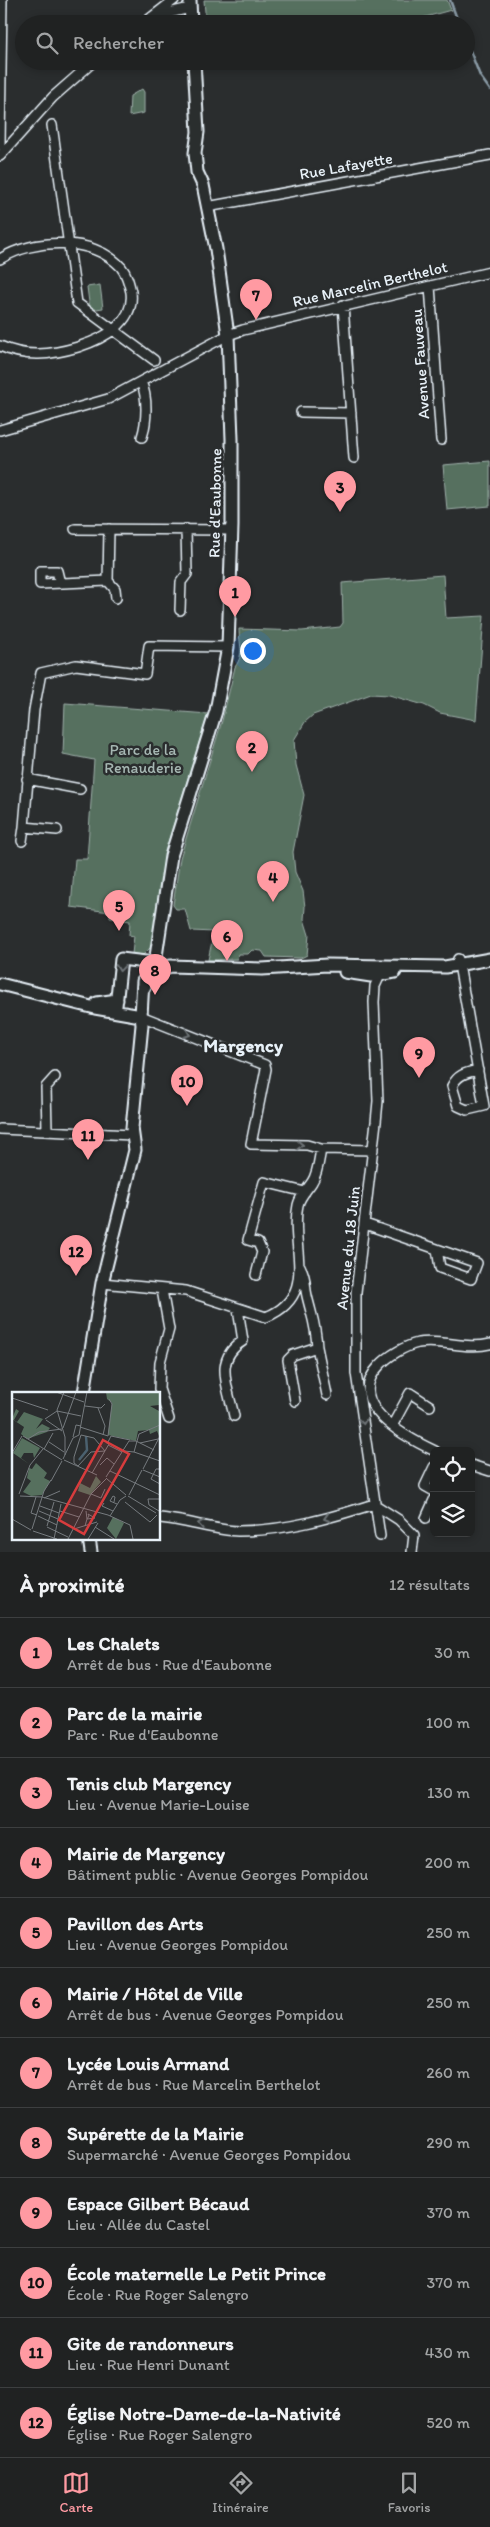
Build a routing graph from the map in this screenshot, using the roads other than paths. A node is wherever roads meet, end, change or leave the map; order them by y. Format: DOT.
graph roads {
  1 [pos="2,0"];
  2 [pos="174,0"];
  3 [pos="190,4"];
  4 [pos="155,15"];
  5 [pos="158,15"];
  6 [pos="84,70"];
  7 [pos="195,70"];
  8 [pos="52,125"];
  9 [pos="2,131"];
  10 [pos="13,140"];
  11 [pos="0,151"];
  12 [pos="490,155"];
  13 [pos="207,207"];
  14 [pos="70,243"];
  15 [pos="0,259"];
  16 [pos="490,272"];
  17 [pos="430,286"];
  18 [pos="344,306"];
  19 [pos="113,330"];
  20 [pos="228,335"];
  21 [pos="0,346"];
  22 [pos="154,360"];
  23 [pos="141,382"];
  24 [pos="301,412"];
  25 [pos="351,413"];
  26 [pos="0,430"];
  27 [pos="142,436"];
  28 [pos="441,440"];
  29 [pos="354,458"];
  30 [pos="76,529"];
  31 [pos="109,529"];
  32 [pos="186,529"];
  33 [pos="232,530"];
  34 [pos="108,581"];
  35 [pos="60,583"];
  36 [pos="116,598"];
  37 [pos="180,610"];
  38 [pos="228,646"];
  39 [pos="27,779"];
  40 [pos="80,789"];
  41 [pos="24,827"];
  42 [pos="57,830"];
  43 [pos="22,841"];
  44 [pos="490,953"];
  45 [pos="490,959"];
  46 [pos="155,962"];
  47 [pos="458,962"];
  48 [pos="171,966"];
  49 [pos="373,970"];
  50 [pos="0,979"];
  51 [pos="0,984"];
  52 [pos="144,988"];
  53 [pos="374,1002"];
  54 [pos="116,1006"];
  55 [pos="141,1016"];
  56 [pos="478,1070"];
  57 [pos="54,1077"];
  58 [pos="0,1129"];
  59 [pos="46,1130"];
  60 [pos="132,1134"];
  61 [pos="321,1149"];
  62 [pos="373,1150"];
  63 [pos="305,1192"];
  64 [pos="365,1224"];
  65 [pos="437,1249"];
  66 [pos="300,1266"];
  67 [pos="256,1275"];
  68 [pos="102,1283"];
  69 [pos="162,1290"];
  70 [pos="295,1292"];
  71 [pos="307,1295"];
  72 [pos="238,1309"];
  73 [pos="490,1344"];
  74 [pos="317,1347"];
  75 [pos="84,1392"];
  76 [pos="328,1395"];
  77 [pos="295,1400"];
  78 [pos="430,1406"];
  79 [pos="234,1416"];
  80 [pos="169,1419"];
  81 [pos="392,1426"];
  82 [pos="430,1448"];
  83 [pos="475,1466"];
  84 [pos="490,1471"];
  85 [pos="430,1475"];
  86 [pos="430,1489"];
  87 [pos="374,1504"];
  88 [pos="430,1509"];
  89 [pos="160,1518"];
  90 [pos="426,1518"];
  91 [pos="380,1536"];
  92 [pos="412,1552"];
  1 -- 9 [label="street"];
  2 -- 4 [label="street"];
  3 -- 5 [label="street"];
  6 -- 10 [label="street"];
  7 -- 13 [label="main road, Rue d'Eaubonne"];
  8 -- 14 [label="street"];
  9 -- 10 [label="street"];
  9 -- 11 [label="street"];
  10 -- 11 [label="street"];
  12 -- 13 [label="street, Rue Lafayette"];
  13 -- 20 [label="main road, Rue d'Eaubonne"];
  14 -- 15 [label="street"];
  14 -- 19 [label="street"];
  14 -- 19 [label="street"];
  16 -- 17 [label="street, Rue Marcelin Berthelot"];
  17 -- 18 [label="street, Rue Marcelin Berthelot"];
  17 -- 28 [label="street, Avenue Fauveau"];
  18 -- 20 [label="street, Rue Marcelin Berthelot"];
  18 -- 25 [label="street"];
  19 -- 21 [label="street"];
  19 -- 22 [label="street"];
  20 -- 23 [label="street, Rue Marcelin Berthelot"];
  20 -- 33 [label="main road, Rue d'Eaubonne"];
  23 -- 26 [label="street, Rue Marcelin Berthelot"];
  23 -- 27 [label="street"];
  24 -- 25 [label="street"];
  25 -- 29 [label="street"];
  30 -- 31 [label="street"];
  31 -- 32 [label="street"];
  31 -- 34 [label="street"];
  32 -- 33 [label="street"];
  32 -- 37 [label="street"];
  33 -- 38 [label="main road, Rue d'Eaubonne"];
  34 -- 35 [label="street"];
  34 -- 36 [label="street"];
  38 -- 39 [label="street"];
  38 -- 46 [label="main road, Rue d'Eaubonne"];
  39 -- 40 [label="street"];
  39 -- 41 [label="street"];
  41 -- 42 [label="street"];
  41 -- 43 [label="street"];
  44 -- 47 [label="main road"];
  45 -- 47 [label="main road"];
  46 -- 48 [label="main road"];
  46 -- 52 [label="main road"];
  46 -- 54 [label="main road, one-way"];
  47 -- 49 [label="main road"];
  47 -- 56 [label="street"];
  48 -- 49 [label="main road"];
  48 -- 52 [label="main road"];
  49 -- 53 [label="street, Avenue du 18 Juin"];
  49 -- 53 [label="street"];
  50 -- 54 [label="main road"];
  51 -- 54 [label="main road"];
  52 -- 55 [label="main road"];
  53 -- 62 [label="street, Avenue du 18 Juin"];
  54 -- 55 [label="main road"];
  55 -- 60 [label="main road"];
  55 -- 61 [label="street, one-way"];
  56 -- 56 [label="street"];
  57 -- 59 [label="street"];
  58 -- 59 [label="street"];
  59 -- 60 [label="street"];
  60 -- 68 [label="main road"];
  61 -- 62 [label="street"];
  61 -- 63 [label="street"];
  62 -- 64 [label="street, Avenue du 18 Juin"];
  63 -- 66 [label="street"];
  63 -- 67 [label="street"];
  64 -- 65 [label="street"];
  64 -- 87 [label="street, Avenue du 18 Juin, one-way"];
  66 -- 70 [label="street"];
  66 -- 71 [label="street"];
  68 -- 69 [label="street"];
  68 -- 75 [label="main road"];
  69 -- 72 [label="street"];
  69 -- 80 [label="street"];
  70 -- 71 [label="street"];
  70 -- 72 [label="street"];
  71 -- 74 [label="street"];
  72 -- 79 [label="street"];
  73 -- 81 [label="street"];
  74 -- 76 [label="street"];
  74 -- 77 [label="street"];
  78 -- 81 [label="street"];
  81 -- 82 [label="street"];
  83 -- 84 [label="street"];
  85 -- 86 [label="street"];
  87 -- 89 [label="street, one-way"];
  87 -- 91 [label="street, Avenue du 18 Juin"];
  87 -- 92 [label="street"];
  88 -- 90 [label="street"];
}
